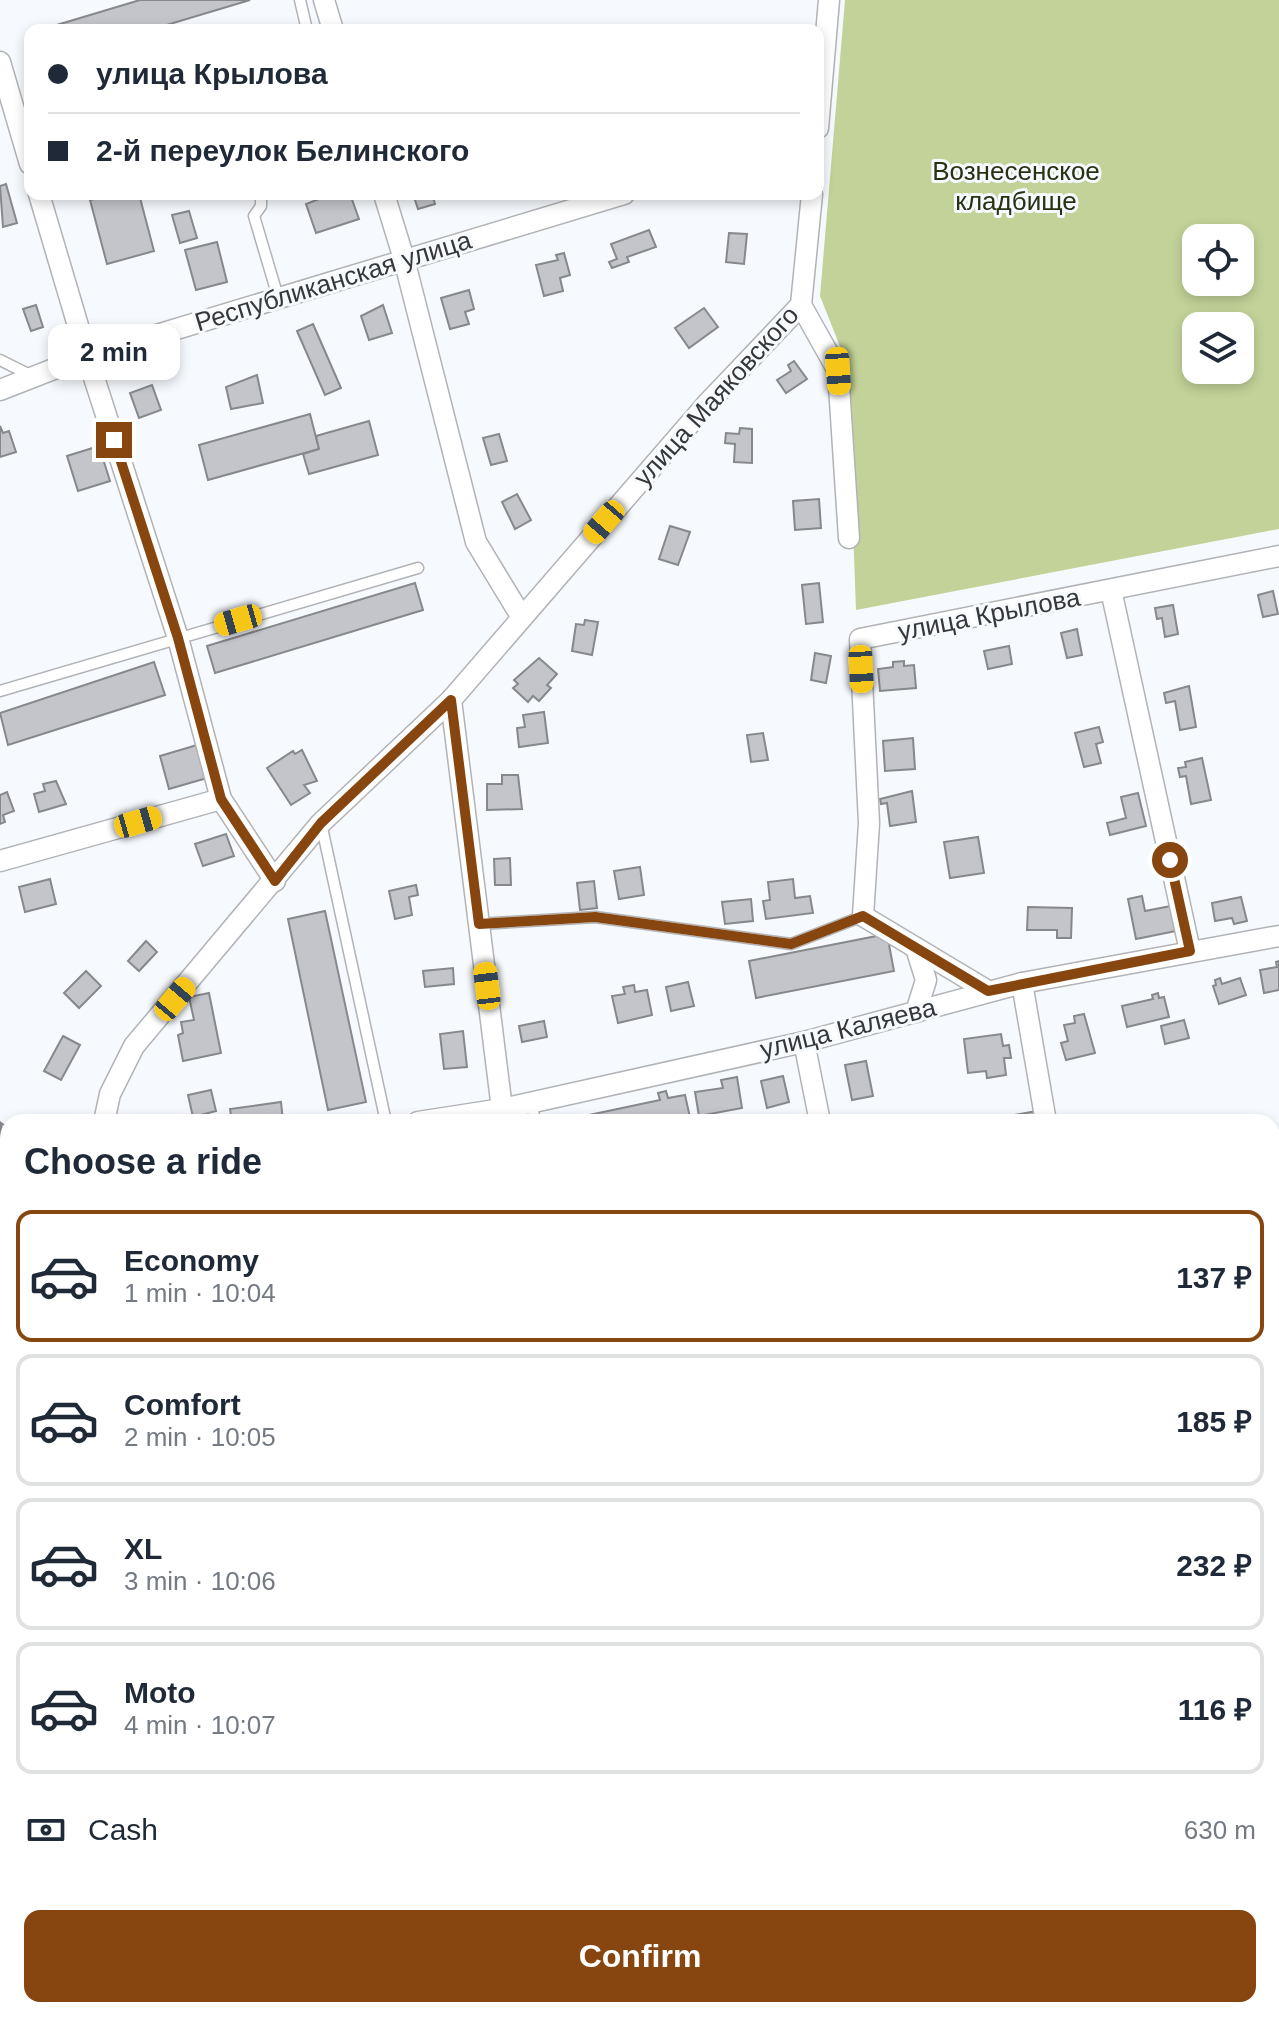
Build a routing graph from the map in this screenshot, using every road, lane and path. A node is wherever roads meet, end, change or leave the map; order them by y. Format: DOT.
graph roads {
  1 [pos="300,0"];
  2 [pos="324,0"];
  3 [pos="829,0"];
  4 [pos="306,24"];
  5 [pos="331,24"];
  6 [pos="824,58"];
  7 [pos="0,62"];
  8 [pos="24,144"];
  9 [pos="41,200"];
  10 [pos="261,200"];
  11 [pos="386,200"];
  12 [pos="604,200"];
  13 [pos="811,200"];
  14 [pos="404,259"];
  15 [pos="278,297"];
  16 [pos="801,305"];
  17 [pos="87,356"];
  18 [pos="0,360"];
  19 [pos="34,378"];
  20 [pos="0,390"];
  21 [pos="849,538"];
  22 [pos="1279,556"];
  23 [pos="418,568"];
  24 [pos="1111,590"];
  25 [pos="521,616"];
  26 [pos="178,638"];
  27 [pos="0,691"];
  28 [pos="451,700"];
  29 [pos="221,799"];
  30 [pos="321,823"];
  31 [pos="0,861"];
  32 [pos="275,881"];
  33 [pos="863,916"];
  34 [pos="479,924"];
  35 [pos="1279,936"];
  36 [pos="916,948"];
  37 [pos="1190,951"];
  38 [pos="1022,983"];
  39 [pos="988,991"];
  40 [pos="916,1012"];
  41 [pos="804,1042"];
  42 [pos="502,1109"];
  43 [pos="534,1112"];
  44 [pos="106,1114"];
  45 [pos="384,1114"];
  46 [pos="470,1114"];
  47 [pos="818,1114"];
  48 [pos="1045,1114"];
  1 -- 4 [label="lane"];
  2 -- 5 [label="street"];
  3 -- 6 [label="street"];
  7 -- 8 [label="street"];
  9 -- 17 [label="street"];
  10 -- 15 [label="lane"];
  11 -- 14 [label="street"];
  12 -- 14 [label="street, Республиканская улица"];
  13 -- 16 [label="street, улица Маяковского"];
  14 -- 15 [label="street, Республиканская улица"];
  14 -- 25 [label="street"];
  15 -- 17 [label="street, Республиканская улица"];
  16 -- 21 [label="street"];
  16 -- 25 [label="street, улица Маяковского"];
  17 -- 19 [label="street, Республиканская улица"];
  17 -- 26 [label="street"];
  18 -- 19 [label="lane"];
  19 -- 20 [label="street, Республиканская улица"];
  22 -- 24 [label="street, улица Крылова"];
  23 -- 26 [label="lane"];
  24 -- 33 [label="street, улица Крылова"];
  24 -- 37 [label="street, улица Крылова"];
  25 -- 28 [label="street, улица Маяковского"];
  26 -- 27 [label="lane"];
  26 -- 29 [label="street"];
  28 -- 30 [label="street, улица Маяковского"];
  28 -- 34 [label="street"];
  29 -- 31 [label="street"];
  29 -- 32 [label="street"];
  30 -- 32 [label="street, улица Маяковского"];
  30 -- 45 [label="lane"];
  32 -- 44 [label="street, улица Маяковского"];
  33 -- 34 [label="lane"];
  33 -- 36 [label="street"];
  34 -- 42 [label="street"];
  35 -- 37 [label="street, улица Каляева"];
  36 -- 39 [label="street"];
  36 -- 40 [label="street"];
  37 -- 38 [label="street, улица Каляева"];
  38 -- 39 [label="street, улица Каляева"];
  38 -- 48 [label="street"];
  39 -- 40 [label="street, улица Каляева"];
  40 -- 41 [label="street, улица Каляева"];
  41 -- 43 [label="street, улица Каляева"];
  41 -- 47 [label="street"];
  42 -- 43 [label="street, улица Каляева"];
  42 -- 46 [label="street, улица Каляева"];
}
